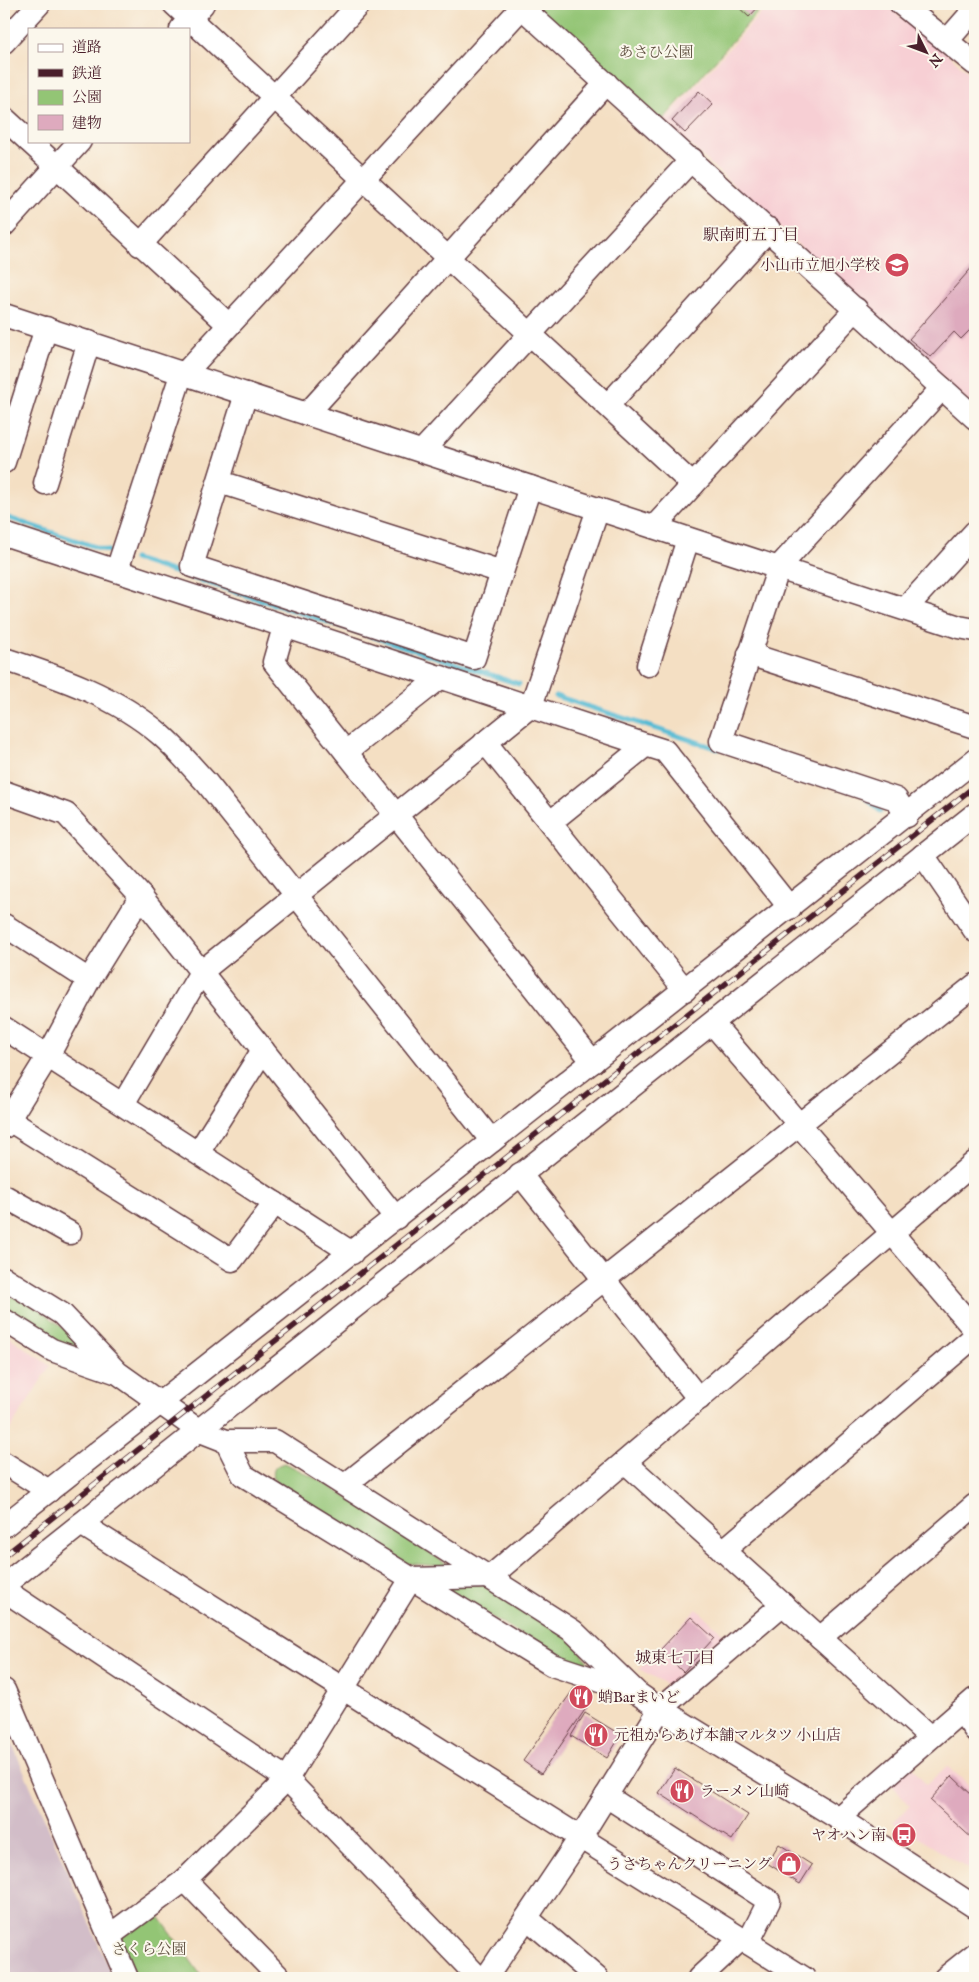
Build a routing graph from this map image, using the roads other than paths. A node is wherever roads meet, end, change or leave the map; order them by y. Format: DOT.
graph roads {
  1 [pos="38,4"];
  2 [pos="359,4"];
  3 [pos="901,4"];
  4 [pos="522,5"];
  5 [pos="975,9"];
  6 [pos="187,14"];
  7 [pos="947,41"];
  8 [pos="4,42"];
  9 [pos="975,64"];
  10 [pos="606,83"];
  11 [pos="276,96"];
  12 [pos="4,118"];
  13 [pos="28,140"];
  14 [pos="30,142"];
  15 [pos="79,142"];
  16 [pos="692,159"];
  17 [pos="57,167"];
  18 [pos="364,178"];
  19 [pos="4,225"];
  20 [pos="769,229"];
  21 [pos="140,245"];
  22 [pos="447,258"];
  23 [pos="856,309"];
  24 [pos="4,315"];
  25 [pos="229,325"];
  26 [pos="46,328"];
  27 [pos="530,333"];
  28 [pos="89,342"];
  29 [pos="183,372"];
  30 [pos="942,388"];
  31 [pos="246,394"];
  32 [pos="608,404"];
  33 [pos="307,414"];
  34 [pos="975,418"];
  35 [pos="422,451"];
  36 [pos="4,462"];
  37 [pos="220,482"];
  38 [pos="46,483"];
  39 [pos="693,484"];
  40 [pos="530,487"];
  41 [pos="598,509"];
  42 [pos="654,527"];
  43 [pos="975,532"];
  44 [pos="4,534"];
  45 [pos="688,539"];
  46 [pos="779,567"];
  47 [pos="117,570"];
  48 [pos="502,572"];
  49 [pos="906,608"];
  50 [pos="284,627"];
  51 [pos="975,630"];
  52 [pos="749,654"];
  53 [pos="4,659"];
  54 [pos="648,665"];
  55 [pos="442,677"];
  56 [pos="531,706"];
  57 [pos="975,727"];
  58 [pos="486,742"];
  59 [pos="646,745"];
  60 [pos="346,752"];
  61 [pos="975,760"];
  62 [pos="4,792"];
  63 [pos="975,814"];
  64 [pos="396,815"];
  65 [pos="907,816"];
  66 [pos="552,821"];
  67 [pos="923,855"];
  68 [pos="296,895"];
  69 [pos="142,896"];
  70 [pos="790,908"];
  71 [pos="4,925"];
  72 [pos="975,931"];
  73 [pos="201,972"];
  74 [pos="88,980"];
  75 [pos="975,985"];
  76 [pos="685,990"];
  77 [pos="713,1024"];
  78 [pos="4,1028"];
  79 [pos="263,1050"];
  80 [pos="48,1056"];
  81 [pos="593,1062"];
  82 [pos="123,1104"];
  83 [pos="6,1123"];
  84 [pos="798,1127"];
  85 [pos="492,1141"];
  86 [pos="198,1153"];
  87 [pos="975,1162"];
  88 [pos="520,1174"];
  89 [pos="4,1196"];
  90 [pos="275,1203"];
  91 [pos="396,1218"];
  92 [pos="70,1233"];
  93 [pos="891,1234"];
  94 [pos="352,1253"];
  95 [pos="4,1278"];
  96 [pos="604,1280"];
  97 [pos="4,1320"];
  98 [pos="975,1330"];
  99 [pos="975,1336"];
  100 [pos="118,1373"];
  101 [pos="699,1399"];
  102 [pos="158,1404"];
  103 [pos="198,1430"];
  104 [pos="226,1442"];
  105 [pos="625,1462"];
  106 [pos="4,1463"];
  107 [pos="345,1485"];
  108 [pos="49,1491"];
  109 [pos="975,1505"];
  110 [pos="81,1524"];
  111 [pos="4,1526"];
  112 [pos="722,1551"];
  113 [pos="490,1577"];
  114 [pos="411,1579"];
  115 [pos="4,1585"];
  116 [pos="4,1590"];
  117 [pos="783,1604"];
  118 [pos="820,1638"];
  119 [pos="4,1690"];
  120 [pos="344,1690"];
  121 [pos="636,1693"];
  122 [pos="968,1705"];
  123 [pos="660,1709"];
  124 [pos="975,1730"];
  125 [pos="930,1737"];
  126 [pos="287,1779"];
  127 [pos="606,1796"];
  128 [pos="838,1818"];
  129 [pos="580,1838"];
  130 [pos="184,1880"];
  131 [pos="975,1906"];
  132 [pos="527,1918"];
  133 [pos="109,1936"];
  134 [pos="744,1941"];
  135 [pos="975,1954"];
  136 [pos="127,1978"];
  137 [pos="280,1978"];
  138 [pos="479,1978"];
  139 [pos="486,1978"];
  140 [pos="598,1978"];
  141 [pos="699,1978"];
  142 [pos="804,1978"];
  143 [pos="945,1978"];
  1 -- 8 [label="street"];
  2 -- 11 [label="street"];
  3 -- 7 [label="street"];
  4 -- 10 [label="street"];
  4 -- 18 [label="street"];
  5 -- 7 [label="street"];
  6 -- 11 [label="street"];
  7 -- 9 [label="street"];
  10 -- 16 [label="street"];
  10 -- 22 [label="street"];
  11 -- 18 [label="street"];
  11 -- 21 [label="street"];
  12 -- 13 [label="street"];
  14 -- 17 [label="street"];
  15 -- 17 [label="street"];
  16 -- 20 [label="street"];
  16 -- 27 [label="street"];
  17 -- 19 [label="street"];
  17 -- 21 [label="street"];
  18 -- 22 [label="street"];
  18 -- 25 [label="street"];
  20 -- 23 [label="street"];
  20 -- 32 [label="street"];
  21 -- 25 [label="street"];
  22 -- 27 [label="street"];
  22 -- 33 [label="street"];
  23 -- 30 [label="street"];
  23 -- 39 [label="street"];
  24 -- 26 [label="street"];
  25 -- 29 [label="street"];
  26 -- 28 [label="street"];
  26 -- 36 [label="street"];
  27 -- 32 [label="street"];
  27 -- 35 [label="street"];
  28 -- 29 [label="street"];
  28 -- 38 [label="street"];
  29 -- 31 [label="street"];
  29 -- 47 [label="street"];
  30 -- 34 [label="street"];
  30 -- 46 [label="street"];
  31 -- 33 [label="street"];
  31 -- 37 [label="street"];
  32 -- 39 [label="street"];
  33 -- 35 [label="street"];
  35 -- 40 [label="street"];
  37 -- 48 [label="street"];
  37 -- 48 [label="street"];
  39 -- 42 [label="street"];
  40 -- 41 [label="street"];
  40 -- 48 [label="street"];
  41 -- 42 [label="street"];
  41 -- 56 [label="street"];
  42 -- 45 [label="street"];
  43 -- 49 [label="street"];
  44 -- 47 [label="street"];
  45 -- 46 [label="street"];
  45 -- 54 [label="street"];
  46 -- 49 [label="street"];
  46 -- 52 [label="street"];
  47 -- 50 [label="street"];
  49 -- 51 [label="street"];
  50 -- 55 [label="street"];
  50 -- 60 [label="street"];
  52 -- 57 [label="street"];
  52 -- 65 [label="street"];
  53 -- 68 [label="street"];
  55 -- 56 [label="street"];
  55 -- 60 [label="street"];
  56 -- 58 [label="street"];
  56 -- 59 [label="street"];
  58 -- 64 [label="street"];
  58 -- 66 [label="street"];
  59 -- 66 [label="street"];
  59 -- 70 [label="street"];
  60 -- 64 [label="street"];
  61 -- 65 [label="street"];
  62 -- 69 [label="street"];
  63 -- 67 [label="street"];
  64 -- 68 [label="street"];
  64 -- 81 [label="street"];
  65 -- 70 [label="street"];
  66 -- 76 [label="street"];
  67 -- 72 [label="street"];
  67 -- 77 [label="street"];
  68 -- 73 [label="street"];
  68 -- 85 [label="street"];
  69 -- 73 [label="street"];
  69 -- 74 [label="street"];
  70 -- 76 [label="street"];
  71 -- 74 [label="street"];
  73 -- 79 [label="street"];
  73 -- 82 [label="street"];
  74 -- 80 [label="street"];
  75 -- 84 [label="street"];
  76 -- 81 [label="street"];
  77 -- 84 [label="street"];
  77 -- 88 [label="street"];
  78 -- 80 [label="street"];
  79 -- 86 [label="street"];
  79 -- 91 [label="street"];
  80 -- 82 [label="street"];
  80 -- 83 [label="street"];
  81 -- 85 [label="street"];
  82 -- 86 [label="street"];
  83 -- 90 [label="street"];
  84 -- 93 [label="street"];
  84 -- 96 [label="street"];
  85 -- 91 [label="street"];
  86 -- 90 [label="street"];
  87 -- 93 [label="street"];
  88 -- 96 [label="street"];
  88 -- 103 [label="street"];
  89 -- 92 [label="street"];
  90 -- 94 [label="street"];
  91 -- 94 [label="street"];
  93 -- 98 [label="street"];
  93 -- 101 [label="street"];
  94 -- 102 [label="street"];
  95 -- 100 [label="street"];
  96 -- 101 [label="street"];
  96 -- 107 [label="street"];
  97 -- 100 [label="street"];
  99 -- 112 [label="street"];
  100 -- 102 [label="street"];
  101 -- 105 [label="street"];
  102 -- 103 [label="street"];
  102 -- 108 [label="street"];
  103 -- 104 [label="street"];
  103 -- 110 [label="street"];
  104 -- 107 [label="street"];
  104 -- 114 [label="street"];
  105 -- 112 [label="street"];
  105 -- 113 [label="street"];
  106 -- 108 [label="street"];
  107 -- 113 [label="street"];
  108 -- 111 [label="street"];
  109 -- 118 [label="street"];
  110 -- 115 [label="street"];
  110 -- 120 [label="street"];
  112 -- 117 [label="street"];
  113 -- 114 [label="street"];
  113 -- 121 [label="street"];
  114 -- 120 [label="street"];
  114 -- 121 [label="street"];
  116 -- 126 [label="street"];
  117 -- 118 [label="street"];
  117 -- 123 [label="street"];
  118 -- 125 [label="street"];
  119 -- 133 [label="street"];
  120 -- 126 [label="street"];
  120 -- 129 [label="street"];
  121 -- 123 [label="street"];
  122 -- 124 [label="street"];
  122 -- 125 [label="street"];
  123 -- 127 [label="street"];
  123 -- 128 [label="street"];
  125 -- 128 [label="street"];
  126 -- 130 [label="street"];
  126 -- 138 [label="street"];
  127 -- 129 [label="street"];
  127 -- 134 [label="street"];
  128 -- 131 [label="street"];
  129 -- 132 [label="street"];
  129 -- 134 [label="street"];
  130 -- 133 [label="street"];
  130 -- 137 [label="street"];
  132 -- 139 [label="street"];
  132 -- 140 [label="street"];
  133 -- 136 [label="street"];
  134 -- 141 [label="street"];
  134 -- 142 [label="street"];
  135 -- 143 [label="street"];
}
